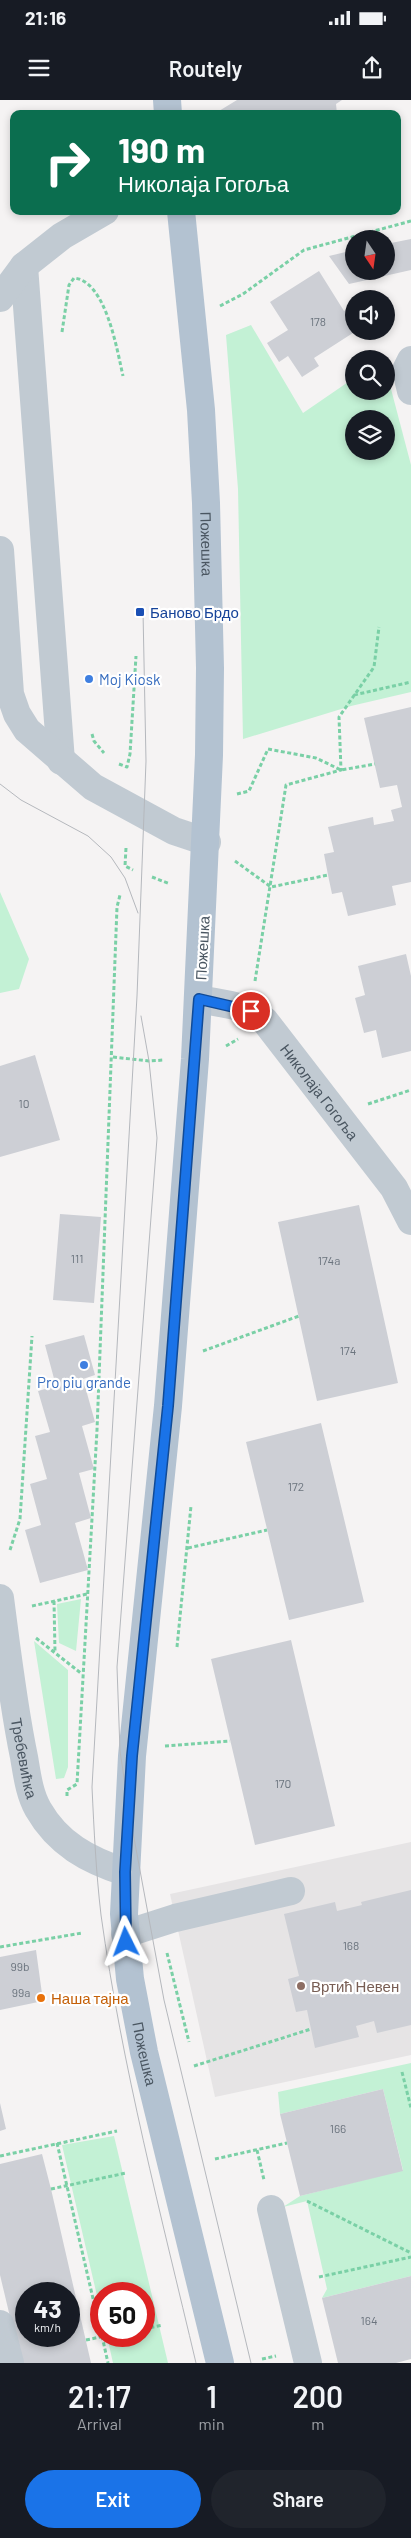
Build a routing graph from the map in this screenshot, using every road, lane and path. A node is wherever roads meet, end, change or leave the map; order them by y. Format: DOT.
graph roads {
  1 [pos="98,215"];
  2 [pos="181,215"];
  3 [pos="411,221"];
  4 [pos="24,266"];
  5 [pos="0,298"];
  6 [pos="214,308"];
  7 [pos="61,338"];
  8 [pos="411,360"];
  9 [pos="123,376"];
  10 [pos="411,391"];
  11 [pos="0,550"];
  12 [pos="379,626"];
  13 [pos="136,656"];
  14 [pos="411,682"];
  15 [pos="354,696"];
  16 [pos="90,726"];
  17 [pos="105,754"];
  18 [pos="61,761"];
  19 [pos="111,761"];
  20 [pos="375,764"];
  21 [pos="341,770"];
  22 [pos="234,795"];
  23 [pos="206,842"];
  24 [pos="126,848"];
  25 [pos="232,859"];
  26 [pos="133,870"];
  27 [pos="328,874"];
  28 [pos="152,877"];
  29 [pos="170,884"];
  30 [pos="271,886"];
  31 [pos="120,895"];
  32 [pos="255,981"];
  33 [pos="199,999"];
  34 [pos="113,1057"];
  35 [pos="167,1060"];
  36 [pos="411,1090"];
  37 [pos="365,1105"];
  38 [pos="411,1221"];
  39 [pos="298,1316"];
  40 [pos="32,1336"];
  41 [pos="200,1352"];
  42 [pos="191,1505"];
  43 [pos="267,1530"];
  44 [pos="188,1548"];
  45 [pos="10,1550"];
  46 [pos="87,1594"];
  47 [pos="0,1598"];
  48 [pos="54,1601"];
  49 [pos="32,1606"];
  50 [pos="36,1638"];
  51 [pos="55,1653"];
  52 [pos="176,1657"];
  53 [pos="82,1674"];
  54 [pos="166,1736"];
  55 [pos="230,1741"];
  56 [pos="165,1746"];
  57 [pos="164,1756"];
  58 [pos="67,1790"];
  59 [pos="125,1872"];
  60 [pos="291,1891"];
  61 [pos="162,1922"];
  62 [pos="82,1933"];
  63 [pos="125,1934"];
  64 [pos="0,1947"];
  65 [pos="311,2029"];
  66 [pos="189,2042"];
  67 [pos="194,2066"];
  68 [pos="402,2072"];
  69 [pos="411,2108"];
  70 [pos="117,2131"];
  71 [pos="57,2143"];
  72 [pos="287,2143"];
  73 [pos="0,2156"];
  74 [pos="215,2159"];
  75 [pos="126,2172"];
  76 [pos="67,2185"];
  77 [pos="51,2189"];
  78 [pos="307,2201"];
  79 [pos="271,2209"];
  80 [pos="411,2255"];
  81 [pos="90,2282"];
  82 [pos="289,2284"];
  83 [pos="0,2324"];
  84 [pos="163,2325"];
  85 [pos="155,2327"];
  86 [pos="90,2339"];
  87 [pos="86,2340"];
  88 [pos="105,2347"];
  89 [pos="280,2356"];
  90 [pos="262,2359"];
  91 [pos="10,2363"];
  92 [pos="108,2363"];
  93 [pos="220,2363"];
  94 [pos="308,2363"];
  1 -- 4 [label="street"];
  2 -- 23 [label="main road, Пожешка"];
  3 -- 6 [label="path"];
  4 -- 5 [label="street"];
  4 -- 18 [label="street"];
  7 -- 9 [label="path"];
  8 -- 10 [label="street"];
  11 -- 18 [label="street"];
  12 -- 15 [label="path"];
  13 -- 19 [label="path"];
  14 -- 15 [label="path"];
  15 -- 21 [label="path"];
  16 -- 17 [label="path"];
  18 -- 23 [label="street"];
  20 -- 21 [label="path"];
  21 -- 22 [label="path"];
  21 -- 30 [label="path"];
  23 -- 33 [label="main road, Пожешка"];
  24 -- 26 [label="path"];
  25 -- 30 [label="path"];
  27 -- 30 [label="path"];
  28 -- 29 [label="path"];
  30 -- 32 [label="path"];
  31 -- 34 [label="path"];
  33 -- 38 [label="street, Николаја Гогоља"];
  33 -- 59 [label="main road, Пожешка"];
  34 -- 35 [label="path"];
  34 -- 46 [label="path"];
  36 -- 37 [label="path"];
  39 -- 41 [label="path"];
  40 -- 45 [label="path"];
  42 -- 44 [label="path"];
  43 -- 44 [label="path"];
  44 -- 52 [label="path"];
  46 -- 48 [label="path"];
  46 -- 53 [label="path"];
  47 -- 59 [label="street, Требевићка"];
  48 -- 49 [label="path"];
  48 -- 51 [label="path"];
  50 -- 51 [label="path"];
  51 -- 53 [label="path"];
  53 -- 58 [label="path"];
  54 -- 56 [label="path"];
  55 -- 56 [label="path"];
  56 -- 57 [label="path"];
  59 -- 63 [label="main road, Пожешка"];
  60 -- 61 [label="street"];
  61 -- 63 [label="street"];
  61 -- 66 [label="path"];
  62 -- 64 [label="path"];
  63 -- 93 [label="main road, Пожешка"];
  65 -- 67 [label="path"];
  68 -- 69 [label="path"];
  70 -- 71 [label="path"];
  71 -- 73 [label="path"];
  71 -- 76 [label="path"];
  72 -- 74 [label="path"];
  75 -- 76 [label="path"];
  76 -- 77 [label="path"];
  76 -- 81 [label="path"];
  78 -- 80 [label="path"];
  79 -- 82 [label="street"];
  80 -- 82 [label="path"];
  82 -- 94 [label="street"];
  83 -- 91 [label="street"];
  84 -- 85 [label="path"];
  86 -- 87 [label="path"];
  88 -- 92 [label="path"];
  89 -- 90 [label="path"];
}
